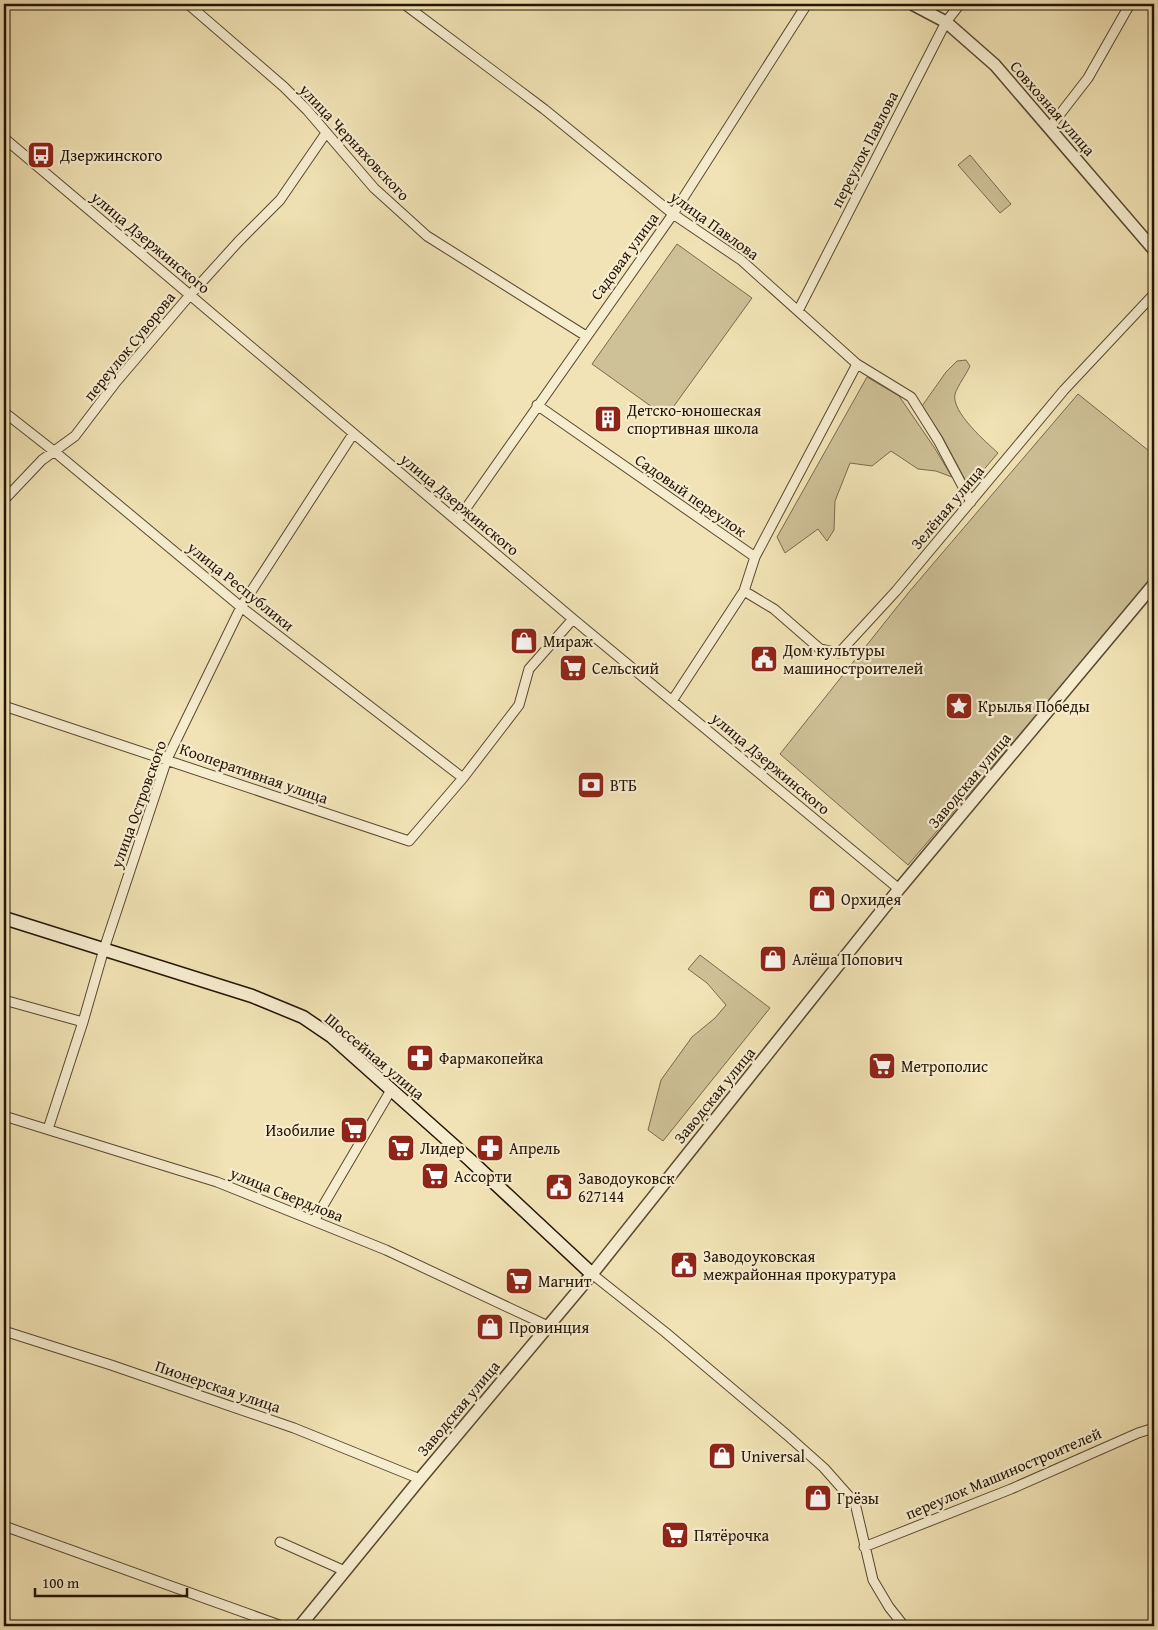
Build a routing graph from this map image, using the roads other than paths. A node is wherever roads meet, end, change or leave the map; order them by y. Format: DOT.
graph roads {
  1 [pos="188,4"];
  2 [pos="404,4"];
  3 [pos="808,4"];
  4 [pos="912,4"];
  5 [pos="960,4"];
  6 [pos="1130,4"];
  7 [pos="946,22"];
  8 [pos="1050,127"];
  9 [pos="326,133"];
  10 [pos="4,138"];
  11 [pos="673,214"];
  12 [pos="1154,250"];
  13 [pos="190,294"];
  14 [pos="1154,294"];
  15 [pos="798,311"];
  16 [pos="586,336"];
  17 [pos="857,364"];
  18 [pos="537,405"];
  19 [pos="4,412"];
  20 [pos="353,434"];
  21 [pos="55,452"];
  22 [pos="4,500"];
  23 [pos="971,502"];
  24 [pos="457,521"];
  25 [pos="755,557"];
  26 [pos="1154,584"];
  27 [pos="744,591"];
  28 [pos="241,607"];
  29 [pos="572,620"];
  30 [pos="672,701"];
  31 [pos="4,706"];
  32 [pos="167,760"];
  33 [pos="463,778"];
  34 [pos="899,889"];
  35 [pos="4,918"];
  36 [pos="104,949"];
  37 [pos="4,1000"];
  38 [pos="83,1022"];
  39 [pos="391,1090"];
  40 [pos="4,1116"];
  41 [pos="48,1130"];
  42 [pos="314,1222"];
  43 [pos="592,1274"];
  44 [pos="548,1326"];
  45 [pos="4,1331"];
  46 [pos="1154,1428"];
  47 [pos="420,1479"];
  48 [pos="4,1526"];
  49 [pos="280,1542"];
  50 [pos="864,1547"];
  51 [pos="345,1570"];
  52 [pos="282,1626"];
  53 [pos="300,1626"];
  54 [pos="904,1626"];
  1 -- 9 [label="street, улица Черняховского"];
  2 -- 11 [label="street, улица Павлова"];
  3 -- 11 [label="street, Садовая улица"];
  4 -- 7 [label="street, Совхозная улица"];
  5 -- 7 [label="street, переулок Павлова"];
  6 -- 8 [label="street"];
  7 -- 8 [label="street, Совхозная улица"];
  7 -- 15 [label="street, переулок Павлова"];
  8 -- 12 [label="street, Совхозная улица"];
  9 -- 13 [label="street, переулок Суворова"];
  9 -- 16 [label="street, улица Черняховского"];
  10 -- 13 [label="street, улица Дзержинского"];
  11 -- 15 [label="street, улица Павлова"];
  11 -- 16 [label="street, Садовая улица"];
  13 -- 20 [label="street, улица Дзержинского"];
  13 -- 21 [label="street, переулок Суворова"];
  14 -- 23 [label="street, Зелёная улица"];
  15 -- 17 [label="street, улица Павлова"];
  16 -- 18 [label="street, Садовая улица"];
  17 -- 23 [label="street, улица Павлова"];
  17 -- 25 [label="street"];
  18 -- 24 [label="street, Садовая улица"];
  18 -- 25 [label="street, Садовый переулок"];
  19 -- 21 [label="street, улица Республики"];
  20 -- 24 [label="street, улица Дзержинского"];
  20 -- 28 [label="street, улица Островского"];
  21 -- 22 [label="street, переулок Суворова"];
  21 -- 28 [label="street, улица Республики"];
  23 -- 27 [label="street, Зелёная улица"];
  24 -- 29 [label="street, улица Дзержинского"];
  25 -- 27 [label="street"];
  26 -- 34 [label="street, Заводская улица"];
  27 -- 30 [label="street"];
  28 -- 32 [label="street, улица Островского"];
  28 -- 33 [label="street, улица Республики"];
  29 -- 30 [label="street, улица Дзержинского"];
  29 -- 33 [label="street"];
  30 -- 34 [label="street, улица Дзержинского"];
  31 -- 32 [label="street, Кооперативная улица"];
  32 -- 33 [label="street, Кооперативная улица"];
  32 -- 36 [label="street, улица Островского"];
  34 -- 43 [label="street, Заводская улица"];
  35 -- 36 [label="main road, Шоссейная улица"];
  36 -- 38 [label="street, улица Островского"];
  36 -- 39 [label="main road, Шоссейная улица"];
  37 -- 38 [label="street"];
  38 -- 41 [label="street, улица Островского"];
  39 -- 42 [label="street"];
  39 -- 43 [label="main road, Шоссейная улица"];
  40 -- 41 [label="street, улица Свердлова"];
  41 -- 42 [label="street, улица Свердлова"];
  42 -- 44 [label="street, улица Свердлова"];
  43 -- 44 [label="street, Заводская улица"];
  43 -- 50 [label="street"];
  44 -- 47 [label="street, Заводская улица"];
  45 -- 47 [label="street, Пионерская улица"];
  46 -- 50 [label="street, переулок Машиностроителей"];
  47 -- 51 [label="street, Заводская улица"];
  48 -- 52 [label="street"];
  49 -- 51 [label="street"];
  50 -- 54 [label="street"];
  51 -- 53 [label="street, Заводская улица"];
}
